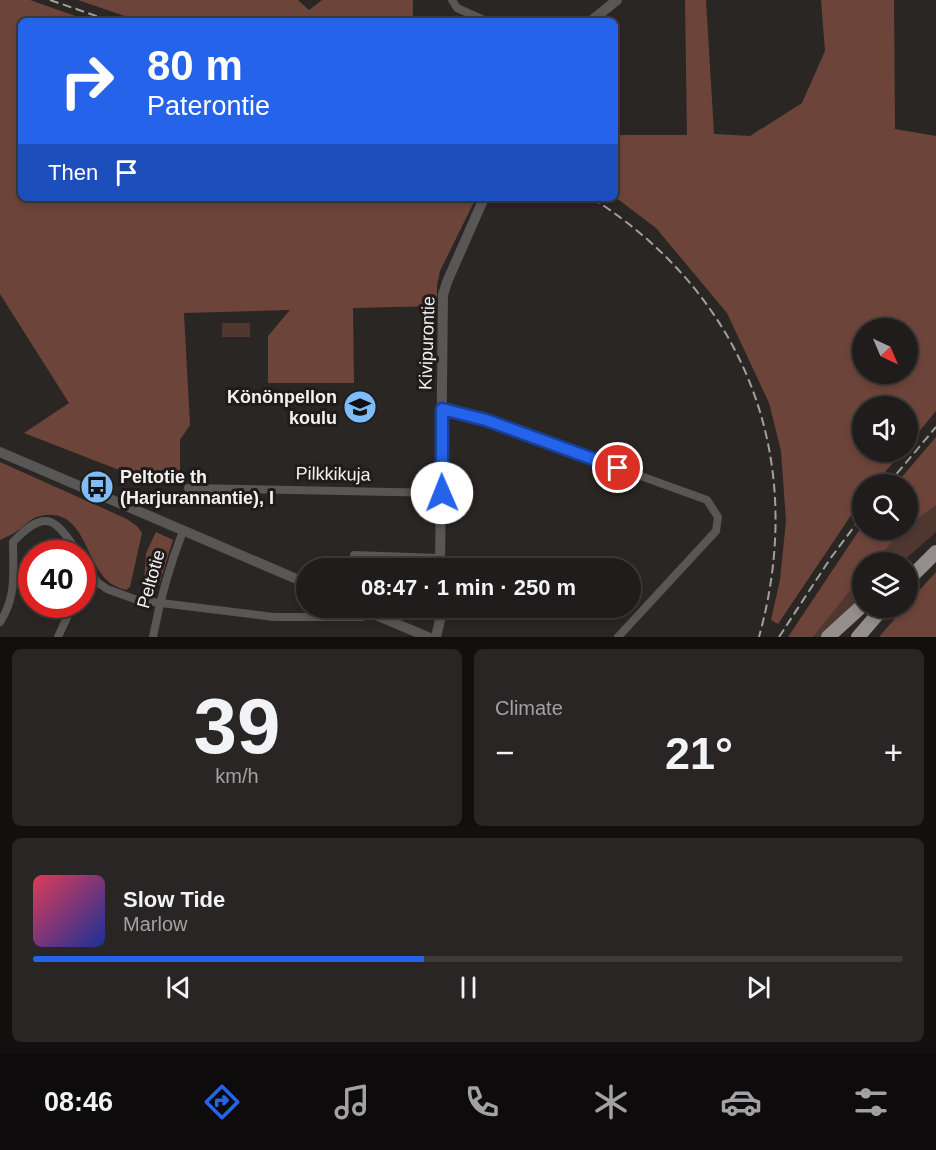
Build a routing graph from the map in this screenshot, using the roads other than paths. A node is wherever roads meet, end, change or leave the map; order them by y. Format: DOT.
graph roads {
  1 [pos="452,0"];
  2 [pos="617,0"];
  3 [pos="479,18"];
  4 [pos="595,18"];
  5 [pos="483,201"];
  6 [pos="442,409"];
  7 [pos="0,452"];
  8 [pos="188,488"];
  9 [pos="442,493"];
  10 [pos="183,531"];
  11 [pos="69,540"];
  12 [pos="936,540"];
  13 [pos="936,552"];
  14 [pos="354,555"];
  15 [pos="918,557"];
  16 [pos="386,558"];
  17 [pos="440,558"];
  18 [pos="918,570"];
  19 [pos="296,579"];
  20 [pos="97,582"];
  21 [pos="159,604"];
  22 [pos="852,615"];
  23 [pos="296,617"];
  24 [pos="67,618"];
  25 [pos="384,618"];
  26 [pos="440,618"];
  27 [pos="874,618"];
  28 [pos="0,622"];
  29 [pos="58,637"];
  30 [pos="153,637"];
  31 [pos="428,637"];
  32 [pos="436,637"];
  33 [pos="618,637"];
  34 [pos="828,637"];
  35 [pos="858,637"];
  1 -- 3 [label="street"];
  2 -- 4 [label="street"];
  5 -- 6 [label="street, Kivipurontie"];
  6 -- 9 [label="street, Kivipurontie"];
  6 -- 33 [label="street"];
  7 -- 10 [label="street"];
  8 -- 9 [label="street, Pilkkikuja"];
  9 -- 17 [label="street, Kivipurontie"];
  10 -- 19 [label="street"];
  10 -- 21 [label="street, Peltotie"];
  11 -- 28 [label="street"];
  12 -- 15 [label="highway"];
  13 -- 18 [label="highway"];
  14 -- 16 [label="street"];
  20 -- 21 [label="street"];
  21 -- 23 [label="street"];
  21 -- 30 [label="street, Peltotie"];
  22 -- 34 [label="highway"];
  24 -- 29 [label="street"];
  25 -- 31 [label="street"];
  26 -- 32 [label="street"];
  27 -- 35 [label="highway"];
}
